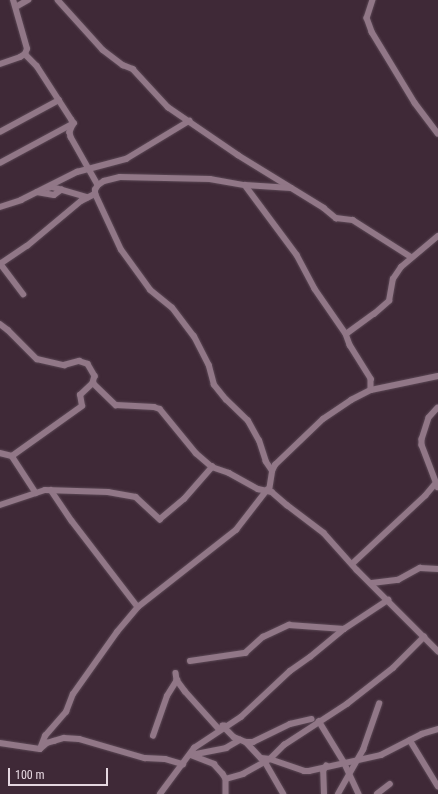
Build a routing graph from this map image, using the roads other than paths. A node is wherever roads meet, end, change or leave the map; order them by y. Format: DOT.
graph roads {
  1 [pos="13,0"];
  2 [pos="28,0"];
  3 [pos="58,0"];
  4 [pos="373,0"];
  5 [pos="16,7"];
  6 [pos="25,54"];
  7 [pos="0,64"];
  8 [pos="59,100"];
  9 [pos="189,121"];
  10 [pos="74,123"];
  11 [pos="0,132"];
  12 [pos="438,134"];
  13 [pos="0,163"];
  14 [pos="90,169"];
  15 [pos="98,185"];
  16 [pos="245,185"];
  17 [pos="291,188"];
  18 [pos="37,192"];
  19 [pos="95,194"];
  20 [pos="88,197"];
  21 [pos="0,208"];
  22 [pos="438,236"];
  23 [pos="411,257"];
  24 [pos="0,263"];
  25 [pos="23,294"];
  26 [pos="0,324"];
  27 [pos="346,334"];
  28 [pos="438,376"];
  29 [pos="93,383"];
  30 [pos="371,390"];
  31 [pos="438,408"];
  32 [pos="0,453"];
  33 [pos="12,456"];
  34 [pos="212,467"];
  35 [pos="272,471"];
  36 [pos="437,485"];
  37 [pos="51,490"];
  38 [pos="268,491"];
  39 [pos="36,492"];
  40 [pos="0,498"];
  41 [pos="2,504"];
  42 [pos="352,564"];
  43 [pos="438,569"];
  44 [pos="372,583"];
  45 [pos="388,600"];
  46 [pos="138,607"];
  47 [pos="344,629"];
  48 [pos="424,637"];
  49 [pos="438,651"];
  50 [pos="190,661"];
  51 [pos="176,673"];
  52 [pos="177,680"];
  53 [pos="379,704"];
  54 [pos="311,719"];
  55 [pos="319,721"];
  56 [pos="225,727"];
  57 [pos="438,729"];
  58 [pos="153,736"];
  59 [pos="410,740"];
  60 [pos="243,741"];
  61 [pos="0,743"];
  62 [pos="40,749"];
  63 [pos="190,755"];
  64 [pos="266,760"];
  65 [pos="357,760"];
  66 [pos="344,762"];
  67 [pos="183,764"];
  68 [pos="326,766"];
  69 [pos="350,774"];
  70 [pos="226,779"];
  71 [pos="390,784"];
  72 [pos="438,786"];
  73 [pos="160,794"];
  74 [pos="226,794"];
  75 [pos="284,794"];
  76 [pos="324,794"];
  77 [pos="338,794"];
  78 [pos="359,794"];
  79 [pos="377,794"];
  1 -- 5 [label="street"];
  2 -- 5 [label="street"];
  3 -- 9 [label="street"];
  4 -- 12 [label="street"];
  5 -- 6 [label="street"];
  6 -- 7 [label="street"];
  6 -- 8 [label="street"];
  8 -- 10 [label="street"];
  8 -- 11 [label="street"];
  9 -- 14 [label="street"];
  9 -- 17 [label="street"];
  10 -- 13 [label="street"];
  10 -- 14 [label="street"];
  14 -- 15 [label="street"];
  14 -- 18 [label="street"];
  15 -- 16 [label="street"];
  15 -- 19 [label="street"];
  16 -- 17 [label="street"];
  16 -- 27 [label="street"];
  17 -- 23 [label="street"];
  18 -- 20 [label="street"];
  18 -- 21 [label="street"];
  19 -- 20 [label="street"];
  19 -- 35 [label="street"];
  20 -- 24 [label="street"];
  22 -- 23 [label="street"];
  23 -- 27 [label="street"];
  24 -- 25 [label="street"];
  26 -- 29 [label="street"];
  27 -- 30 [label="street"];
  28 -- 30 [label="street"];
  29 -- 33 [label="street"];
  29 -- 34 [label="street"];
  30 -- 35 [label="street"];
  31 -- 36 [label="street"];
  32 -- 33 [label="street"];
  33 -- 39 [label="street"];
  34 -- 37 [label="street"];
  34 -- 38 [label="street"];
  35 -- 38 [label="street"];
  36 -- 42 [label="street"];
  37 -- 39 [label="street"];
  37 -- 46 [label="street"];
  38 -- 42 [label="street"];
  38 -- 46 [label="street"];
  39 -- 41 [label="street"];
  40 -- 41 [label="street"];
  42 -- 44 [label="street"];
  43 -- 44 [label="street"];
  44 -- 45 [label="street"];
  45 -- 47 [label="street"];
  45 -- 48 [label="street"];
  46 -- 62 [label="street"];
  47 -- 50 [label="street"];
  47 -- 56 [label="street"];
  48 -- 49 [label="street"];
  48 -- 55 [label="street"];
  51 -- 52 [label="street"];
  52 -- 56 [label="street"];
  52 -- 58 [label="street"];
  53 -- 65 [label="street"];
  54 -- 60 [label="street"];
  55 -- 64 [label="street"];
  55 -- 66 [label="street"];
  56 -- 60 [label="street"];
  56 -- 63 [label="street"];
  57 -- 59 [label="street"];
  59 -- 65 [label="street"];
  59 -- 72 [label="street"];
  60 -- 63 [label="street"];
  60 -- 64 [label="street"];
  61 -- 62 [label="street"];
  62 -- 67 [label="street"];
  63 -- 67 [label="street"];
  63 -- 70 [label="street"];
  64 -- 68 [label="street"];
  64 -- 70 [label="street"];
  64 -- 75 [label="street"];
  65 -- 66 [label="street"];
  65 -- 69 [label="street"];
  66 -- 68 [label="street"];
  66 -- 69 [label="street"];
  67 -- 73 [label="street"];
  68 -- 76 [label="street"];
  69 -- 77 [label="street"];
  69 -- 78 [label="street"];
  70 -- 74 [label="street"];
  71 -- 79 [label="street"];
}
